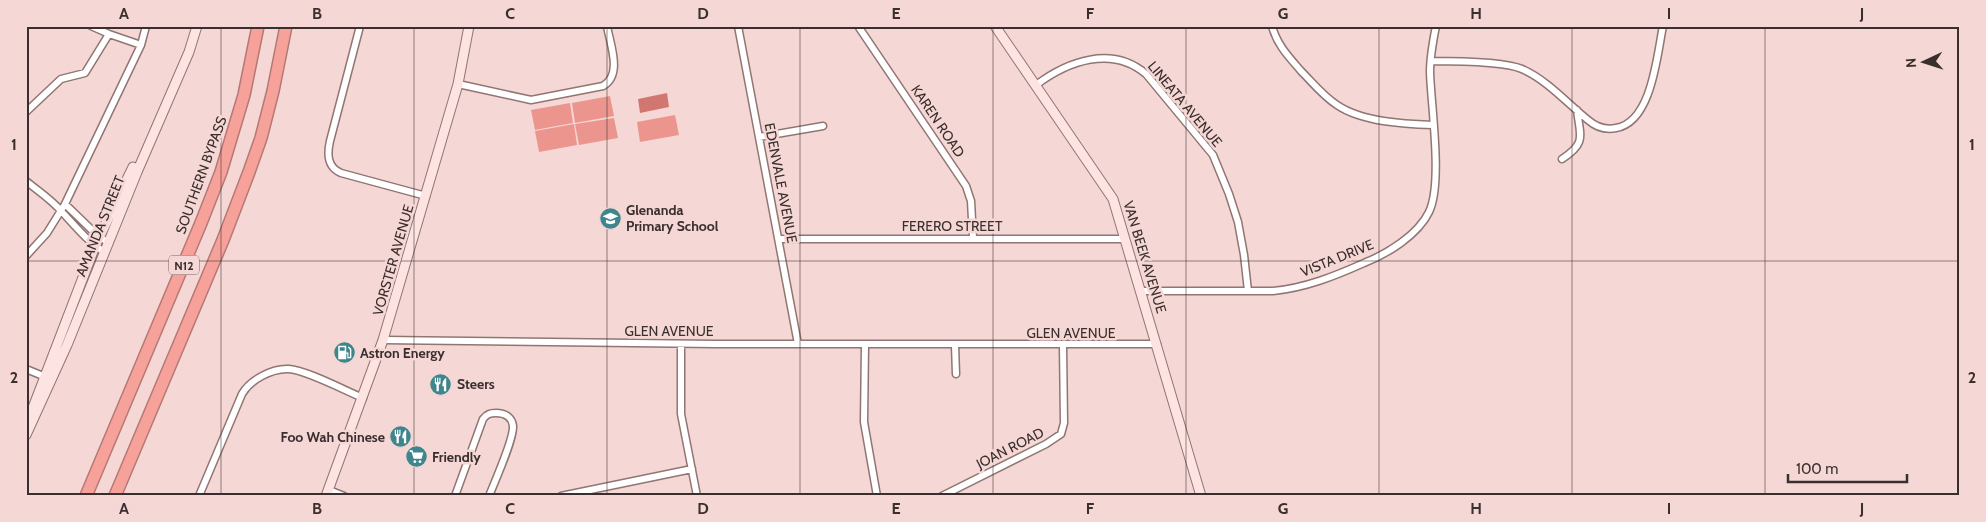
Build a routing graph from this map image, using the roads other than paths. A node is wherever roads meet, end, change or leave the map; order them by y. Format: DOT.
graph roads {
  1 [pos="91,26"];
  2 [pos="146,26"];
  3 [pos="193,26"];
  4 [pos="197,26"];
  5 [pos="258,26"];
  6 [pos="286,26"];
  7 [pos="360,26"];
  8 [pos="469,26"];
  9 [pos="607,26"];
  10 [pos="738,26"];
  11 [pos="858,26"];
  12 [pos="995,26"];
  13 [pos="1272,26"];
  14 [pos="1436,26"];
  15 [pos="1662,27"];
  16 [pos="109,34"];
  17 [pos="140,45"];
  18 [pos="1431,60"];
  19 [pos="458,84"];
  20 [pos="1036,85"];
  21 [pos="1577,110"];
  22 [pos="26,112"];
  23 [pos="155,124"];
  24 [pos="1433,125"];
  25 [pos="823,126"];
  26 [pos="760,137"];
  27 [pos="1562,159"];
  28 [pos="26,181"];
  29 [pos="426,196"];
  30 [pos="123,198"];
  31 [pos="63,208"];
  32 [pos="973,238"];
  33 [pos="779,239"];
  34 [pos="1125,239"];
  35 [pos="97,242"];
  36 [pos="108,242"];
  37 [pos="104,252"];
  38 [pos="26,256"];
  39 [pos="82,280"];
  40 [pos="91,285"];
  41 [pos="1141,290"];
  42 [pos="1248,291"];
  43 [pos="383,340"];
  44 [pos="681,344"];
  45 [pos="798,344"];
  46 [pos="1157,344"];
  47 [pos="865,345"];
  48 [pos="955,345"];
  49 [pos="1063,346"];
  50 [pos="26,369"];
  51 [pos="956,374"];
  52 [pos="48,378"];
  53 [pos="363,398"];
  54 [pos="26,426"];
  55 [pos="26,435"];
  56 [pos="692,469"];
  57 [pos="599,488"];
  58 [pos="328,493"];
  59 [pos="86,496"];
  60 [pos="114,496"];
  61 [pos="199,496"];
  62 [pos="344,496"];
  63 [pos="454,496"];
  64 [pos="490,496"];
  65 [pos="561,496"];
  66 [pos="601,496"];
  67 [pos="697,496"];
  68 [pos="877,496"];
  69 [pos="942,496"];
  70 [pos="1201,496"];
  1 -- 16 [label="street"];
  2 -- 17 [label="street"];
  3 -- 23 [label="street, AMANDA STREET"];
  4 -- 23 [label="street, AMANDA STREET"];
  5 -- 59 [label="highway, SOUTHERN BYPASS / N12"];
  6 -- 60 [label="highway, N12"];
  7 -- 29 [label="street"];
  8 -- 19 [label="street, VORSTER AVENUE"];
  9 -- 19 [label="street"];
  10 -- 26 [label="street, EDENVALE AVENUE"];
  11 -- 32 [label="street, KAREN ROAD"];
  12 -- 20 [label="street, VAN BEEK AVENUE"];
  13 -- 24 [label="street"];
  14 -- 18 [label="street, VISTA DRIVE"];
  15 -- 21 [label="street"];
  16 -- 17 [label="street"];
  16 -- 22 [label="street"];
  17 -- 31 [label="street"];
  18 -- 21 [label="street"];
  18 -- 24 [label="street, VISTA DRIVE"];
  19 -- 29 [label="street, VORSTER AVENUE"];
  20 -- 34 [label="street, VAN BEEK AVENUE"];
  20 -- 42 [label="street, LINEATA AVENUE"];
  21 -- 27 [label="street"];
  23 -- 30 [label="street, AMANDA STREET"];
  24 -- 42 [label="street, VISTA DRIVE"];
  25 -- 26 [label="street"];
  26 -- 33 [label="street, EDENVALE AVENUE"];
  28 -- 31 [label="street"];
  29 -- 43 [label="street, VORSTER AVENUE"];
  30 -- 35 [label="street, AMANDA STREET"];
  30 -- 36 [label="street, AMANDA STREET"];
  31 -- 35 [label="street"];
  31 -- 38 [label="street"];
  32 -- 33 [label="street, FERERO STREET"];
  32 -- 34 [label="street, FERERO STREET"];
  33 -- 45 [label="street, EDENVALE AVENUE"];
  34 -- 41 [label="street, VAN BEEK AVENUE"];
  35 -- 36 [label="street"];
  35 -- 37 [label="street"];
  35 -- 39 [label="street, AMANDA STREET"];
  36 -- 37 [label="street, AMANDA STREET"];
  37 -- 40 [label="street, AMANDA STREET"];
  39 -- 40 [label="street"];
  39 -- 52 [label="street, AMANDA STREET"];
  40 -- 52 [label="street, AMANDA STREET"];
  41 -- 42 [label="street, VISTA DRIVE"];
  41 -- 46 [label="street, VAN BEEK AVENUE"];
  43 -- 44 [label="street, GLEN AVENUE"];
  43 -- 53 [label="street, VORSTER AVENUE"];
  44 -- 45 [label="street, GLEN AVENUE"];
  44 -- 56 [label="street"];
  45 -- 47 [label="street, GLEN AVENUE"];
  46 -- 49 [label="street, GLEN AVENUE"];
  46 -- 70 [label="street, VAN BEEK AVENUE"];
  47 -- 48 [label="street, GLEN AVENUE"];
  47 -- 68 [label="street"];
  48 -- 49 [label="street, GLEN AVENUE"];
  48 -- 51 [label="street"];
  49 -- 69 [label="street, JOAN ROAD"];
  50 -- 52 [label="street"];
  52 -- 54 [label="street, AMANDA STREET"];
  52 -- 55 [label="street, AMANDA STREET"];
  53 -- 58 [label="street, VORSTER AVENUE"];
  53 -- 61 [label="street"];
  56 -- 57 [label="street"];
  56 -- 67 [label="street"];
  57 -- 65 [label="street"];
  57 -- 66 [label="street"];
  58 -- 62 [label="street"];
  63 -- 64 [label="street"];
}
